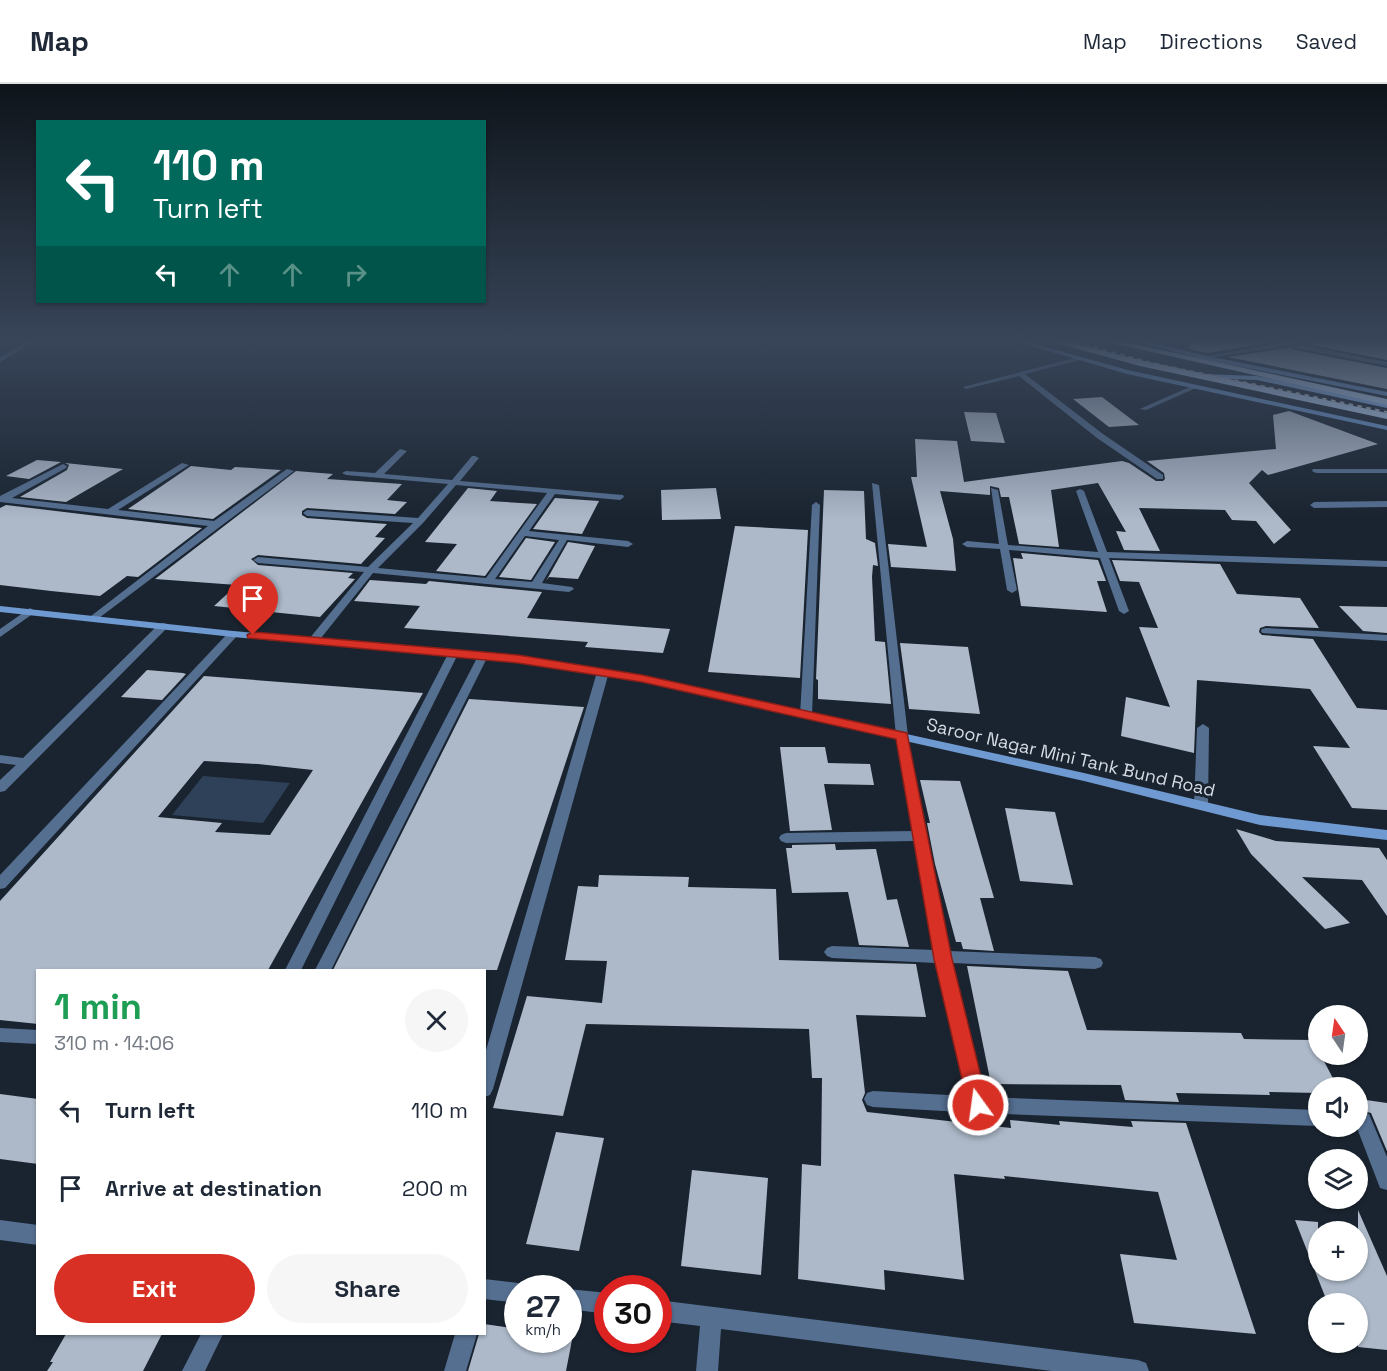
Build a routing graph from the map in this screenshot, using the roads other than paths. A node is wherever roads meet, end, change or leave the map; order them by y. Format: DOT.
graph roads {
  1 [pos="1054,400"];
  2 [pos="1166,400"];
  3 [pos="1255,400"];
  4 [pos="1312,400"];
  5 [pos="1372,400"];
  6 [pos="1387,403"];
  7 [pos="1144,410"];
  8 [pos="1387,416"];
  9 [pos="1387,428"];
  10 [pos="403,451"];
  11 [pos="475,458"];
  12 [pos="185,465"];
  13 [pos="63,466"];
  14 [pos="290,471"];
  15 [pos="1316,471"];
  16 [pos="1387,471"];
  17 [pos="346,474"];
  18 [pos="377,476"];
  19 [pos="1160,477"];
  20 [pos="453,483"];
  21 [pos="875,485"];
  22 [pos="553,490"];
  23 [pos="994,490"];
  24 [pos="1080,491"];
  25 [pos="620,497"];
  26 [pos="2,499"];
  27 [pos="1387,504"];
  28 [pos="816,505"];
  29 [pos="1314,505"];
  30 [pos="109,512"];
  31 [pos="307,513"];
  32 [pos="420,521"];
  33 [pos="216,524"];
  34 [pos="522,533"];
  35 [pos="565,537"];
  36 [pos="628,544"];
  37 [pos="967,544"];
  38 [pos="1003,547"];
  39 [pos="1103,555"];
  40 [pos="258,560"];
  41 [pos="1387,564"];
  42 [pos="371,570"];
  43 [pos="489,581"];
  44 [pos="535,586"];
  45 [pos="569,589"];
  46 [pos="1012,591"];
  47 [pos="0,609"];
  48 [pos="30,611"];
  49 [pos="1124,611"];
  50 [pos="95,618"];
  51 [pos="163,626"];
  52 [pos="1266,631"];
  53 [pos="0,634"];
  54 [pos="233,634"];
  55 [pos="1387,638"];
  56 [pos="313,641"];
  57 [pos="453,654"];
  58 [pos="483,656"];
  59 [pos="603,672"];
  60 [pos="806,715"];
  61 [pos="1203,728"];
  62 [pos="902,736"];
  63 [pos="0,759"];
  64 [pos="27,762"];
  65 [pos="0,788"];
  66 [pos="1201,806"];
  67 [pos="1387,835"];
  68 [pos="920,836"];
  69 [pos="786,838"];
  70 [pos="0,884"];
  71 [pos="832,952"];
  72 [pos="943,959"];
  73 [pos="1095,963"];
  74 [pos="294,969"];
  75 [pos="323,969"];
  76 [pos="0,1035"];
  77 [pos="36,1037"];
  78 [pos="486,1082"];
  79 [pos="873,1099"];
  80 [pos="978,1105"];
  81 [pos="1308,1118"];
  82 [pos="1368,1133"];
  83 [pos="1387,1181"];
  84 [pos="0,1230"];
  85 [pos="36,1235"];
  86 [pos="486,1289"];
  87 [pos="504,1291"];
  88 [pos="672,1312"];
  89 [pos="711,1317"];
  90 [pos="212,1335"];
  91 [pos="466,1335"];
  92 [pos="1050,1365"];
  93 [pos="194,1371"];
  94 [pos="455,1371"];
  95 [pos="708,1371"];
  96 [pos="1138,1371"];
  1 -- 19 [label="street"];
  2 -- 7 [label="street"];
  3 -- 9 [label="main road"];
  4 -- 8 [label="highway"];
  5 -- 6 [label="main road"];
  10 -- 18 [label="street"];
  11 -- 20 [label="street"];
  12 -- 30 [label="street"];
  13 -- 26 [label="street"];
  14 -- 33 [label="street"];
  15 -- 16 [label="street"];
  17 -- 18 [label="street"];
  18 -- 20 [label="street"];
  20 -- 22 [label="street"];
  20 -- 32 [label="street"];
  21 -- 62 [label="street"];
  22 -- 25 [label="street"];
  22 -- 34 [label="street"];
  23 -- 38 [label="street"];
  24 -- 39 [label="street"];
  26 -- 30 [label="street"];
  27 -- 29 [label="street"];
  28 -- 60 [label="street"];
  30 -- 33 [label="street"];
  31 -- 32 [label="street"];
  32 -- 42 [label="street"];
  33 -- 50 [label="street"];
  34 -- 35 [label="street"];
  34 -- 43 [label="street"];
  35 -- 36 [label="street"];
  35 -- 44 [label="street"];
  37 -- 38 [label="street"];
  38 -- 39 [label="street"];
  38 -- 46 [label="street"];
  39 -- 41 [label="street"];
  39 -- 49 [label="street"];
  40 -- 42 [label="street"];
  42 -- 43 [label="street"];
  42 -- 56 [label="street"];
  43 -- 44 [label="street"];
  44 -- 45 [label="street"];
  47 -- 48 [label="main road, Saroor Nagar Mini Tank Bund Road"];
  48 -- 50 [label="main road, Saroor Nagar Mini Tank Bund Road"];
  48 -- 53 [label="street"];
  50 -- 51 [label="main road, Saroor Nagar Mini Tank Bund Road"];
  51 -- 54 [label="main road, Saroor Nagar Mini Tank Bund Road"];
  51 -- 64 [label="street"];
  52 -- 55 [label="street"];
  54 -- 56 [label="main road, Saroor Nagar Mini Tank Bund Road"];
  54 -- 70 [label="street"];
  56 -- 57 [label="main road, Saroor Nagar Mini Tank Bund Road"];
  57 -- 58 [label="main road, Saroor Nagar Mini Tank Bund Road"];
  57 -- 74 [label="street"];
  58 -- 59 [label="main road, Saroor Nagar Mini Tank Bund Road"];
  58 -- 75 [label="street"];
  59 -- 60 [label="main road, Saroor Nagar Mini Tank Bund Road"];
  59 -- 78 [label="street"];
  60 -- 62 [label="main road, Saroor Nagar Mini Tank Bund Road"];
  61 -- 66 [label="street"];
  62 -- 66 [label="main road, Saroor Nagar Mini Tank Bund Road"];
  62 -- 68 [label="street"];
  63 -- 64 [label="street"];
  64 -- 65 [label="street"];
  66 -- 67 [label="main road, Saroor Nagar Mini Tank Bund Road"];
  68 -- 69 [label="street"];
  68 -- 72 [label="street"];
  71 -- 72 [label="street"];
  72 -- 73 [label="street"];
  72 -- 80 [label="street"];
  76 -- 77 [label="street"];
  79 -- 80 [label="street"];
  80 -- 81 [label="street"];
  82 -- 83 [label="street"];
  84 -- 85 [label="street"];
  86 -- 87 [label="street"];
  88 -- 89 [label="street"];
  89 -- 92 [label="street"];
  89 -- 95 [label="street"];
  90 -- 93 [label="street"];
  91 -- 94 [label="street"];
  92 -- 96 [label="street"];
}
